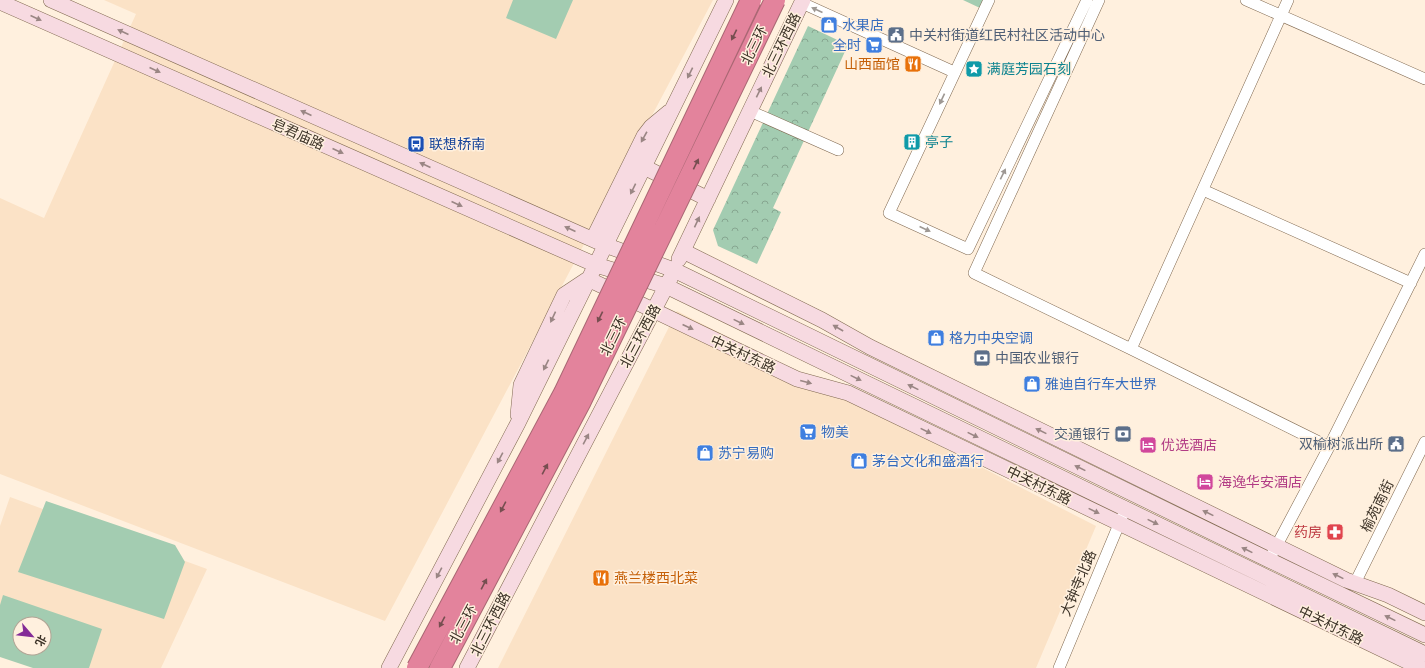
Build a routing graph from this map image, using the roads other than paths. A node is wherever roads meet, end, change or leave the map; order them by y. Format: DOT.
graph roads {
  1 [pos="50,0"];
  2 [pos="726,0"];
  3 [pos="751,0"];
  4 [pos="775,0"];
  5 [pos="989,0"];
  6 [pos="1087,0"];
  7 [pos="1099,0"];
  8 [pos="1246,0"];
  9 [pos="1288,0"];
  10 [pos="802,1"];
  11 [pos="0,2"];
  12 [pos="1281,16"];
  13 [pos="954,72"];
  14 [pos="1425,78"];
  15 [pos="672,110"];
  16 [pos="750,110"];
  17 [pos="838,150"];
  18 [pos="644,167"];
  19 [pos="677,183"];
  20 [pos="1203,190"];
  21 [pos="708,198"];
  22 [pos="599,242"];
  23 [pos="683,251"];
  24 [pos="1425,254"];
  25 [pos="640,258"];
  26 [pos="596,265"];
  27 [pos="674,270"];
  28 [pos="631,276"];
  29 [pos="588,280"];
  30 [pos="1411,283"];
  31 [pos="666,286"];
  32 [pos="622,296"];
  33 [pos="653,311"];
  34 [pos="1131,349"];
  35 [pos="1425,442"];
  36 [pos="1328,447"];
  37 [pos="1125,509"];
  38 [pos="1119,523"];
  39 [pos="1277,546"];
  40 [pos="1269,560"];
  41 [pos="1355,583"];
  42 [pos="1425,613"];
  43 [pos="1425,635"];
  44 [pos="1425,654"];
  45 [pos="389,668"];
  46 [pos="417,668"];
  47 [pos="440,668"];
  48 [pos="466,668"];
  49 [pos="1059,668"];
  50 [pos="1421,668"];
  22 -- 1 [label="street, 皂君庙路, one-way"];
  2 -- 15 [label="street, one-way"];
  3 -- 46 [label="highway, 北三环, one-way, bridge"];
  47 -- 4 [label="highway, 北三环, one-way, bridge"];
  5 -- 13 [label="street"];
  13 -- 6 [label="street, one-way"];
  7 -- 34 [label="street"];
  8 -- 12 [label="street"];
  9 -- 12 [label="street"];
  13 -- 10 [label="street, one-way"];
  16 -- 10 [label="street, 北三环西路, one-way"];
  11 -- 26 [label="street, 皂君庙路, one-way"];
  12 -- 14 [label="street"];
  12 -- 20 [label="street"];
  15 -- 18 [label="street"];
  15 -- 22 [label="street, one-way"];
  16 -- 17 [label="street"];
  16 -- 21 [label="street, 北三环西路"];
  18 -- 19 [label="street"];
  18 -- 22 [label="street, one-way"];
  19 -- 21 [label="street"];
  19 -- 25 [label="street"];
  20 -- 30 [label="street"];
  20 -- 34 [label="street"];
  23 -- 21 [label="street, 北三环西路, one-way"];
  22 -- 25 [label="street, 皂君庙路"];
  22 -- 26 [label="street"];
  23 -- 27 [label="street, 北三环西路"];
  39 -- 23 [label="street, one-way"];
  24 -- 30 [label="street"];
  25 -- 27 [label="street, 皂君庙路"];
  25 -- 28 [label="street"];
  26 -- 28 [label="street, 皂君庙路"];
  26 -- 29 [label="street"];
  27 -- 31 [label="street, 北三环西路"];
  40 -- 27 [label="street, one-way"];
  28 -- 31 [label="street, 中关村东路"];
  28 -- 32 [label="street"];
  29 -- 32 [label="street, 中关村东路"];
  29 -- 45 [label="street, one-way"];
  30 -- 36 [label="street"];
  31 -- 33 [label="street, 北三环西路"];
  31 -- 37 [label="street, 中关村东路, one-way"];
  32 -- 33 [label="street, 中关村东路"];
  33 -- 38 [label="street, 中关村东路, one-way"];
  48 -- 33 [label="street, 北三环西路, one-way"];
  34 -- 36 [label="street"];
  35 -- 41 [label="street, 榆苑南街"];
  36 -- 39 [label="street"];
  37 -- 38 [label="street, 大钟寺北路"];
  37 -- 44 [label="street, 中关村东路, one-way"];
  38 -- 49 [label="street, 大钟寺北路"];
  38 -- 50 [label="street, 中关村东路"];
  39 -- 40 [label="street"];
  41 -- 39 [label="street, one-way"];
  43 -- 40 [label="street, one-way"];
  41 -- 42 [label="street"];
}
